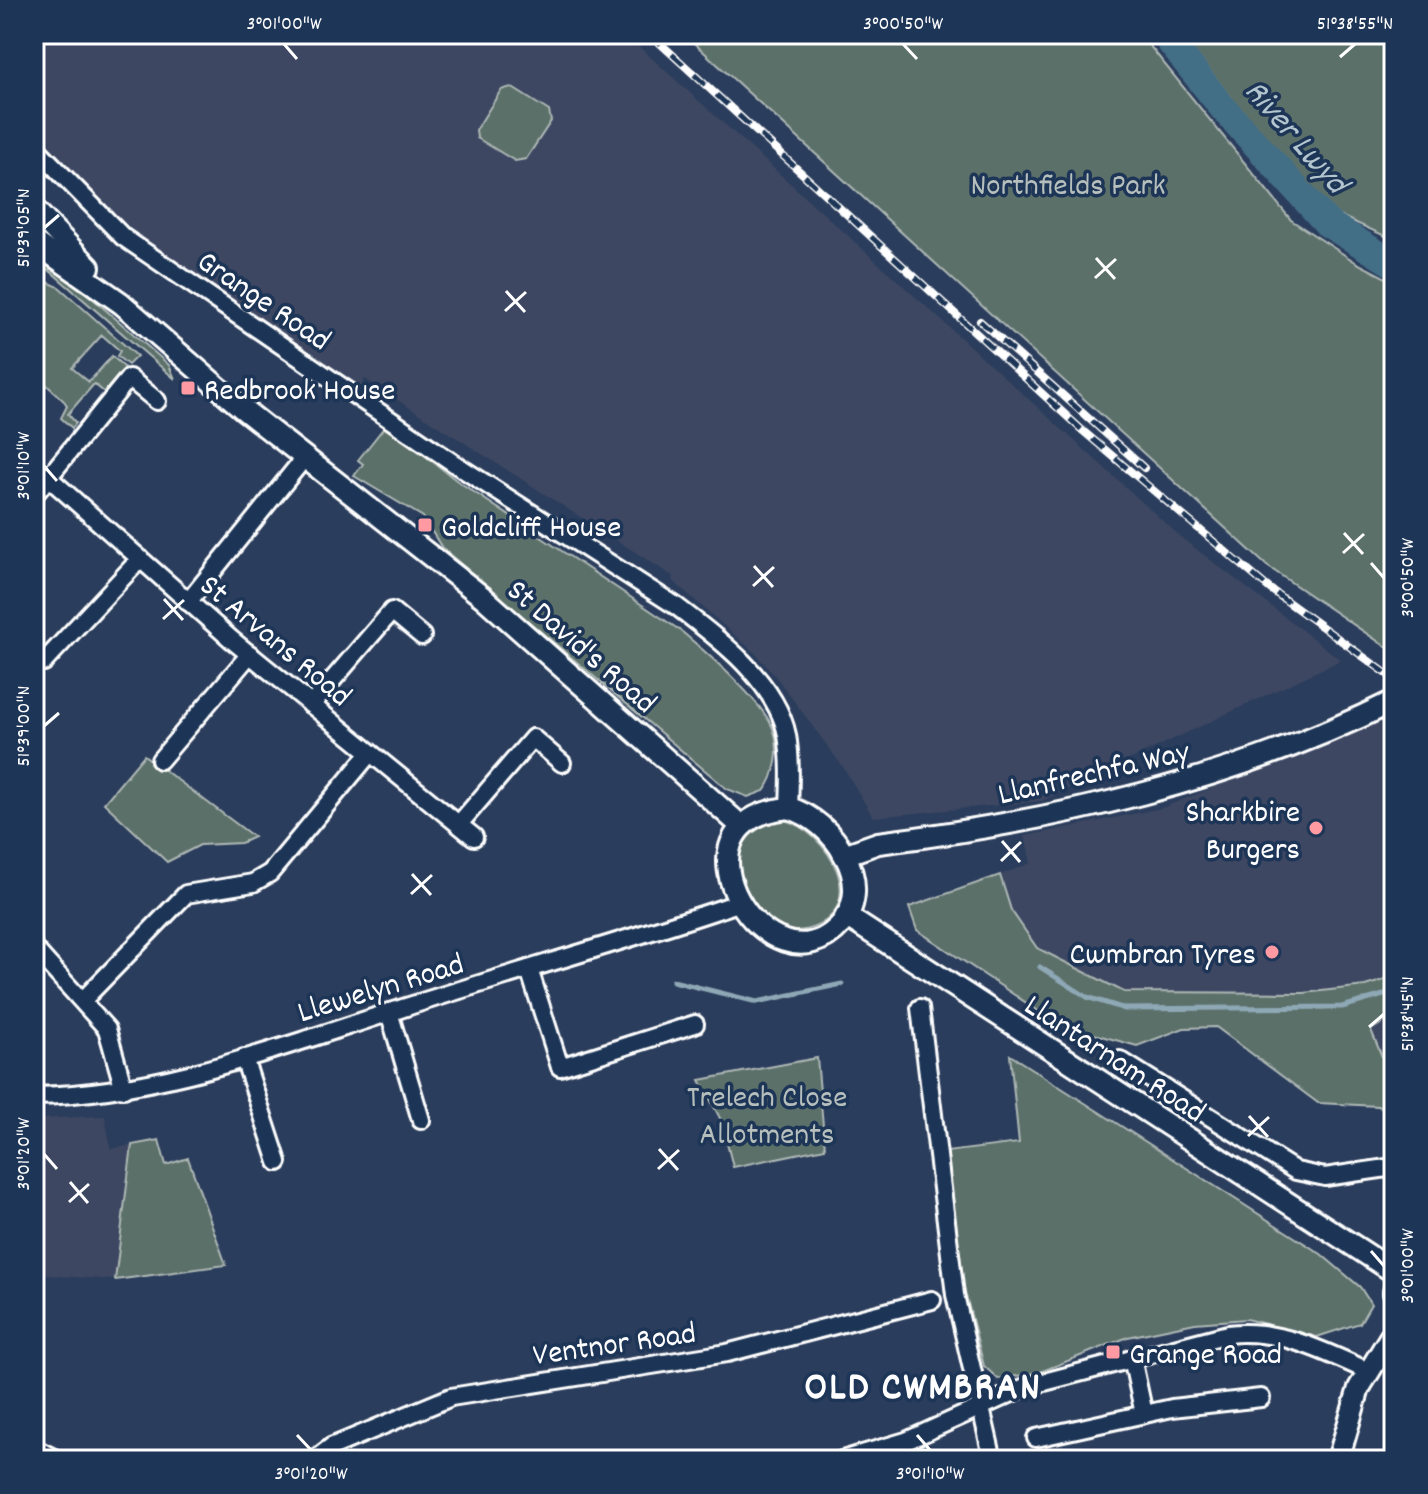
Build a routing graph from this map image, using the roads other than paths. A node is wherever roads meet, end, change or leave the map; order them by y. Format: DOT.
graph roads {
  1 [pos="34,146"];
  2 [pos="34,209"];
  3 [pos="34,242"];
  4 [pos="121,303"];
  5 [pos="157,401"];
  6 [pos="305,457"];
  7 [pos="49,478"];
  8 [pos="34,495"];
  9 [pos="140,559"];
  10 [pos="188,602"];
  11 [pos="422,636"];
  12 [pos="250,654"];
  13 [pos="44,662"];
  14 [pos="1390,703"];
  15 [pos="311,705"];
  16 [pos="370,753"];
  17 [pos="160,760"];
  18 [pos="562,763"];
  19 [pos="789,808"];
  20 [pos="459,824"];
  21 [pos="740,825"];
  22 [pos="474,837"];
  23 [pos="844,855"];
  24 [pos="738,903"];
  25 [pos="846,916"];
  26 [pos="34,948"];
  27 [pos="529,969"];
  28 [pos="83,1000"];
  29 [pos="920,1008"];
  30 [pos="389,1012"];
  31 [pos="695,1024"];
  32 [pos="244,1058"];
  33 [pos="1120,1060"];
  34 [pos="124,1089"];
  35 [pos="34,1096"];
  36 [pos="421,1120"];
  37 [pos="278,1162"];
  38 [pos="1394,1167"];
  39 [pos="1394,1272"];
  40 [pos="932,1300"];
  41 [pos="1394,1331"];
  42 [pos="1132,1358"];
  43 [pos="1368,1371"];
  44 [pos="1261,1398"];
  45 [pos="980,1404"];
  46 [pos="1144,1414"];
  47 [pos="1036,1438"];
  48 [pos="36,1453"];
  49 [pos="58,1460"];
  50 [pos="314,1460"];
  51 [pos="842,1460"];
  52 [pos="993,1460"];
  53 [pos="1338,1460"];
  1 -- 19 [label="street, Grange Road"];
  2 -- 4 [label="street, St David's Road"];
  3 -- 4 [label="street, St David's Road"];
  4 -- 6 [label="street, St David's Road"];
  5 -- 7 [label="street"];
  6 -- 10 [label="street"];
  6 -- 21 [label="street, St David's Road"];
  7 -- 8 [label="street"];
  7 -- 9 [label="street, St Arvans Road"];
  9 -- 10 [label="street, St Arvans Road"];
  9 -- 13 [label="street"];
  10 -- 12 [label="street, St Arvans Road"];
  11 -- 15 [label="street"];
  12 -- 15 [label="street, St Arvans Road"];
  12 -- 17 [label="street"];
  14 -- 23 [label="street, Llanfrechfa Way"];
  15 -- 16 [label="street, St Arvans Road"];
  16 -- 20 [label="street, St Arvans Road"];
  16 -- 28 [label="street"];
  18 -- 20 [label="street"];
  19 -- 21 [label="street"];
  19 -- 23 [label="street"];
  20 -- 22 [label="street, St Arvans Road"];
  21 -- 24 [label="street"];
  23 -- 25 [label="street"];
  24 -- 25 [label="street"];
  24 -- 27 [label="street, Llewelyn Road"];
  25 -- 39 [label="street, Llantarnam Road"];
  26 -- 28 [label="street"];
  27 -- 30 [label="street, Llewelyn Road"];
  27 -- 31 [label="street"];
  28 -- 34 [label="street"];
  29 -- 45 [label="street"];
  30 -- 32 [label="street, Llewelyn Road"];
  30 -- 36 [label="street"];
  32 -- 34 [label="street, Llewelyn Road"];
  32 -- 37 [label="street"];
  33 -- 38 [label="street"];
  34 -- 35 [label="street, Llewelyn Road"];
  40 -- 50 [label="street, Ventnor Road"];
  41 -- 43 [label="street"];
  42 -- 43 [label="street"];
  42 -- 45 [label="street"];
  42 -- 46 [label="street"];
  43 -- 53 [label="street"];
  44 -- 46 [label="street"];
  45 -- 51 [label="street"];
  45 -- 52 [label="street"];
  46 -- 47 [label="street"];
  48 -- 49 [label="street"];
}
